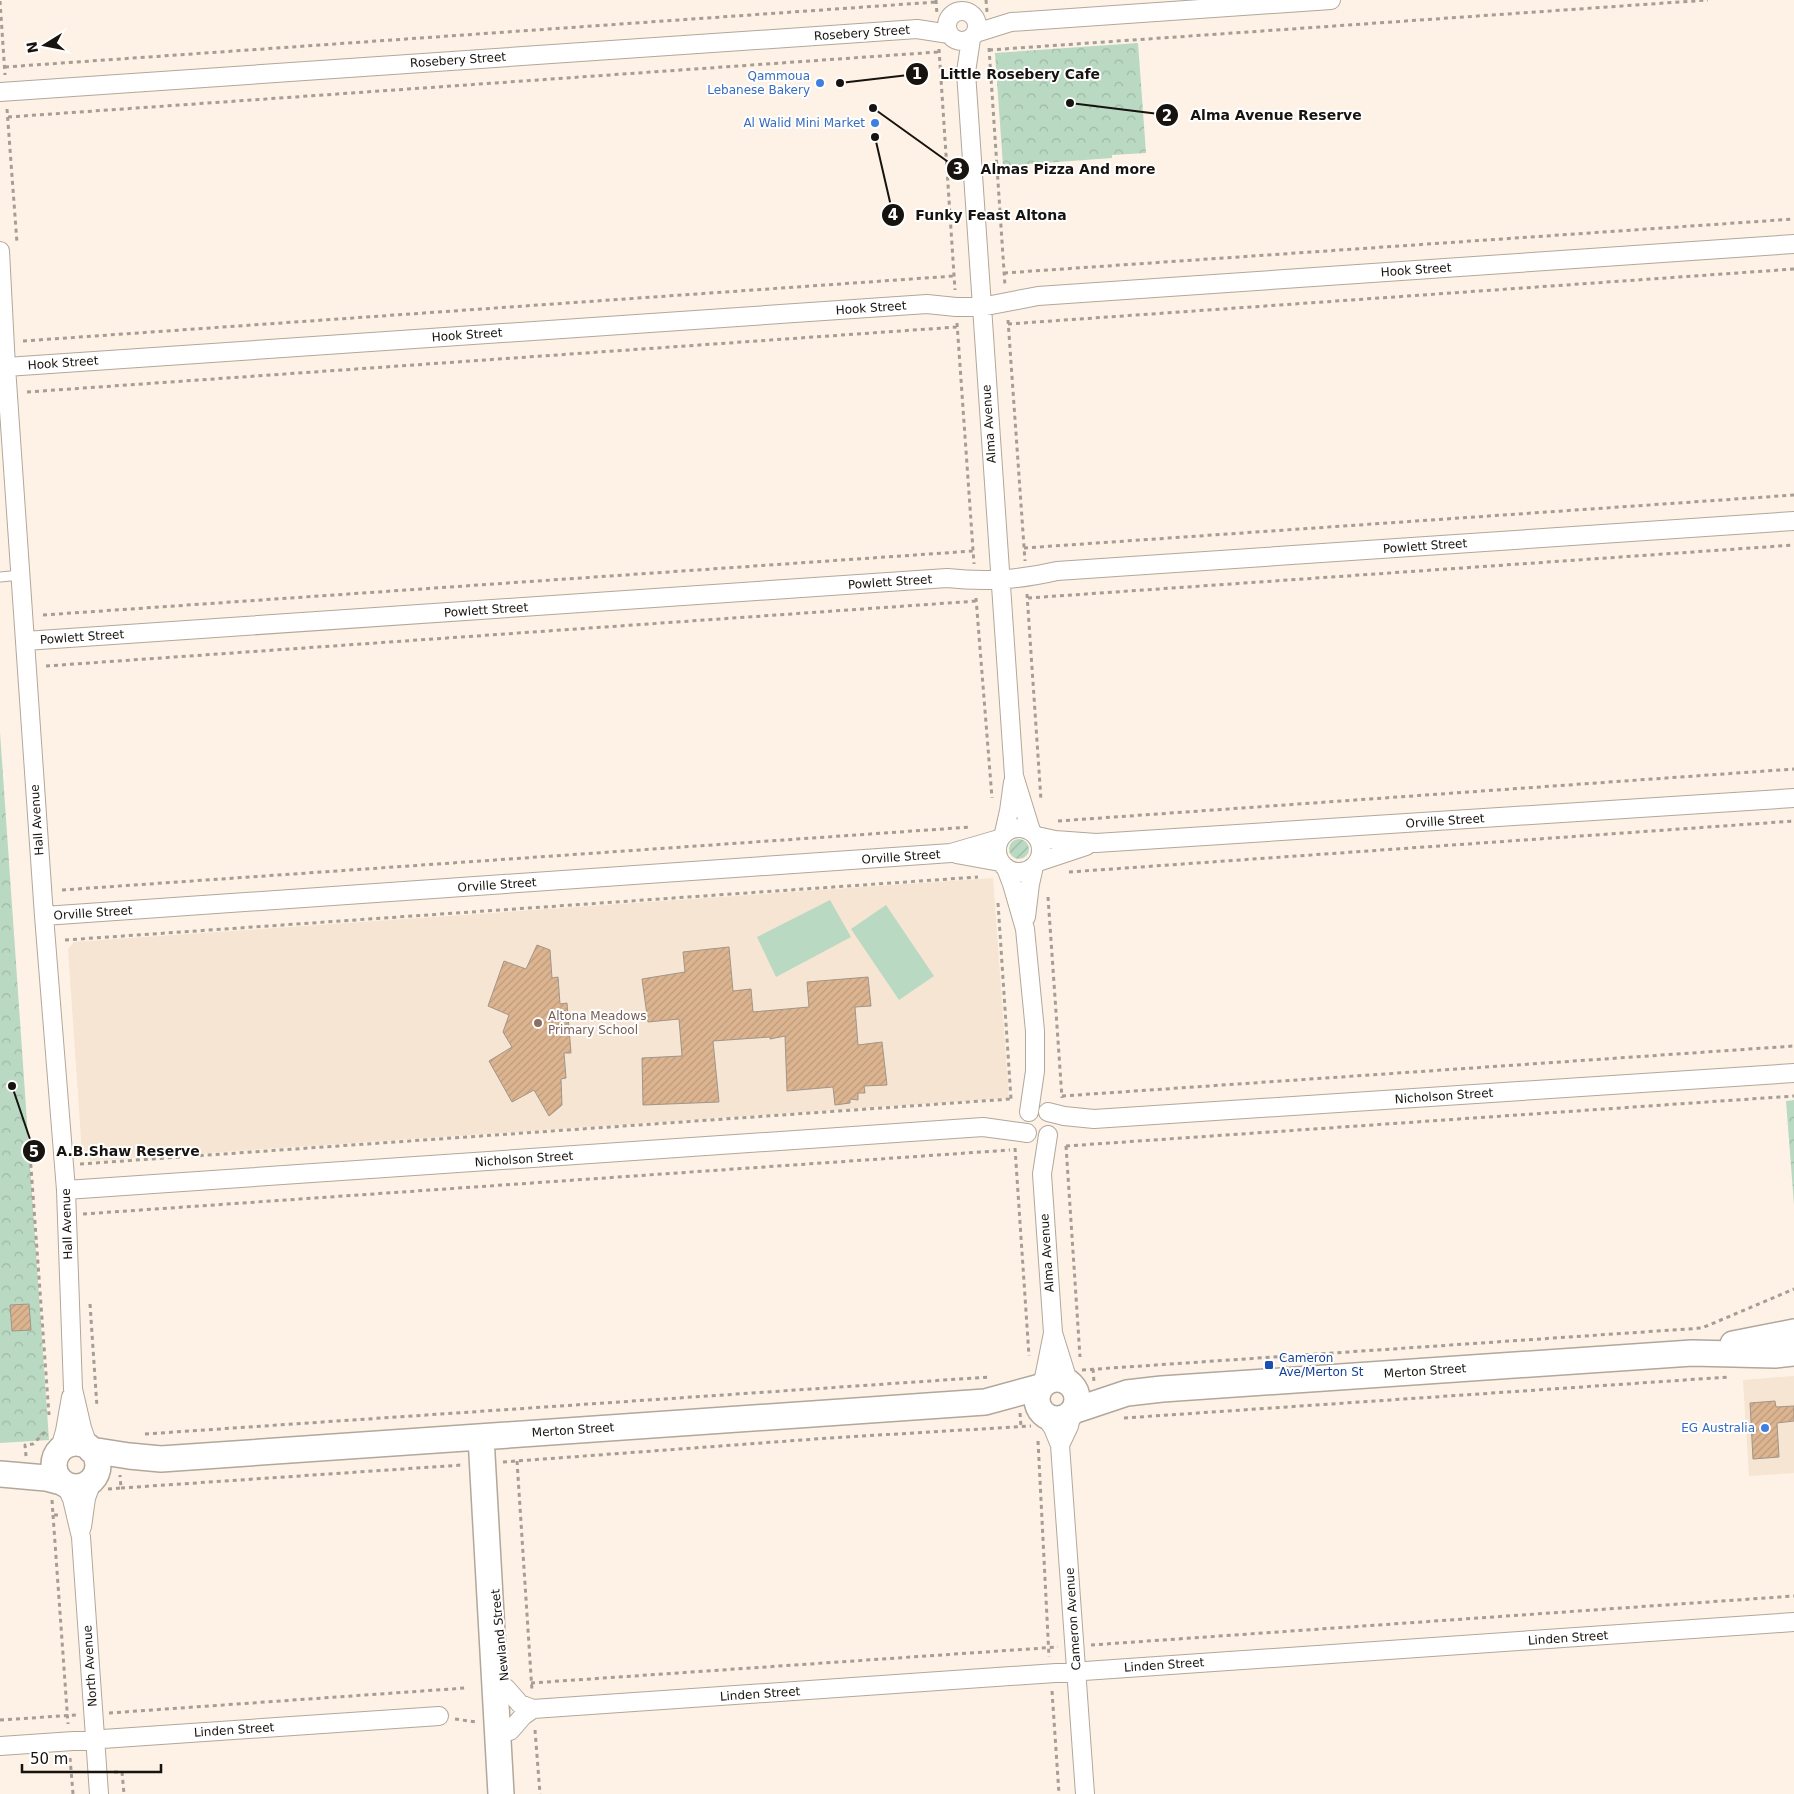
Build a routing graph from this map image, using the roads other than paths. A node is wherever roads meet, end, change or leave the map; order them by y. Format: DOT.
graph roads {
  1 [pos="1331,0"];
  2 [pos="962,22"];
  3 [pos="0,92"];
  4 [pos="1794,244"];
  5 [pos="0,250"];
  6 [pos="981,300"];
  7 [pos="6,367"];
  8 [pos="1794,521"];
  9 [pos="21,575"];
  10 [pos="1000,575"];
  11 [pos="0,577"];
  12 [pos="25,641"];
  13 [pos="1014,776"];
  14 [pos="1794,798"];
  15 [pos="1034,834"];
  16 [pos="1001,836"];
  17 [pos="1056,847"];
  18 [pos="982,851"];
  19 [pos="1036,864"];
  20 [pos="1003,865"];
  21 [pos="1021,884"];
  22 [pos="44,916"];
  23 [pos="1794,1073"];
  24 [pos="1038,1123"];
  25 [pos="66,1190"];
  26 [pos="1053,1333"];
  27 [pos="1784,1344"];
  28 [pos="1037,1378"];
  29 [pos="73,1389"];
  30 [pos="1072,1398"];
  31 [pos="985,1402"];
  32 [pos="1034,1421"];
  33 [pos="481,1437"];
  34 [pos="1060,1445"];
  35 [pos="90,1449"];
  36 [pos="58,1453"];
  37 [pos="162,1459"];
  38 [pos="483,1470"];
  39 [pos="0,1473"];
  40 [pos="94,1478"];
  41 [pos="64,1484"];
  42 [pos="80,1537"];
  43 [pos="1794,1622"];
  44 [pos="1076,1672"];
  45 [pos="506,1688"];
  46 [pos="533,1709"];
  47 [pos="439,1716"];
  48 [pos="503,1728"];
  49 [pos="95,1740"];
  50 [pos="0,1746"];
  51 [pos="99,1794"];
  52 [pos="501,1794"];
  53 [pos="514,1794"];
  54 [pos="1085,1794"];
  1 -- 2 [label="street, Rosebery Street"];
  2 -- 3 [label="street, Rosebery Street"];
  2 -- 6 [label="street, Alma Avenue"];
  4 -- 6 [label="street, Hook Street"];
  5 -- 7 [label="street, Hall Avenue"];
  6 -- 7 [label="street, Hook Street"];
  6 -- 10 [label="street, Alma Avenue"];
  7 -- 9 [label="street, Hall Avenue"];
  8 -- 10 [label="street, Powlett Street"];
  9 -- 11 [label="lane"];
  9 -- 12 [label="street, Hall Avenue"];
  10 -- 12 [label="street, Powlett Street"];
  10 -- 13 [label="street, Alma Avenue"];
  12 -- 22 [label="street, Hall Avenue"];
  13 -- 15 [label="street, Alma Avenue"];
  13 -- 16 [label="street, Alma Avenue"];
  14 -- 17 [label="street, Orville Street"];
  15 -- 16 [label="street"];
  15 -- 17 [label="street, Orville Street"];
  15 -- 19 [label="street"];
  16 -- 18 [label="street, Orville Street"];
  16 -- 20 [label="street"];
  17 -- 19 [label="street, Orville Street"];
  18 -- 20 [label="street, Orville Street"];
  18 -- 22 [label="street, Orville Street"];
  19 -- 20 [label="street"];
  19 -- 21 [label="street, Alma Avenue"];
  20 -- 21 [label="street, Alma Avenue"];
  21 -- 24 [label="street, Alma Avenue"];
  22 -- 25 [label="street, Hall Avenue"];
  23 -- 24 [label="street, Nicholson Street"];
  24 -- 25 [label="street, Nicholson Street"];
  24 -- 26 [label="street, Alma Avenue"];
  25 -- 29 [label="street, Hall Avenue"];
  26 -- 28 [label="street, Alma Avenue"];
  26 -- 30 [label="street, Alma Avenue"];
  27 -- 30 [label="street, Merton Street"];
  28 -- 30 [label="street, Merton Street"];
  28 -- 31 [label="street, Merton Street"];
  28 -- 32 [label="street"];
  29 -- 35 [label="street, Hall Avenue"];
  29 -- 36 [label="street, Hall Avenue"];
  30 -- 32 [label="street, Merton Street"];
  30 -- 34 [label="street, Cameron Avenue"];
  31 -- 32 [label="street, Merton Street"];
  31 -- 33 [label="street, Merton Street"];
  32 -- 34 [label="street, Cameron Avenue"];
  33 -- 37 [label="street, Merton Street"];
  33 -- 38 [label="street, Newland Street"];
  34 -- 44 [label="street, Cameron Avenue"];
  35 -- 36 [label="street"];
  35 -- 37 [label="street, Merton Street"];
  35 -- 40 [label="street"];
  36 -- 39 [label="street"];
  36 -- 41 [label="street"];
  37 -- 40 [label="street, Merton Street"];
  38 -- 45 [label="street, Newland Street"];
  38 -- 48 [label="street, Newland Street"];
  39 -- 41 [label="street"];
  40 -- 41 [label="street"];
  40 -- 42 [label="street, North Avenue"];
  41 -- 42 [label="street, North Avenue"];
  42 -- 49 [label="street, North Avenue"];
  43 -- 44 [label="street, Linden Street"];
  44 -- 46 [label="street, Linden Street"];
  44 -- 54 [label="street, Cameron Avenue"];
  45 -- 46 [label="street"];
  45 -- 48 [label="street, Newland Street"];
  46 -- 48 [label="street"];
  47 -- 49 [label="street, Linden Street"];
  48 -- 52 [label="street, Newland Street"];
  48 -- 53 [label="street, Newland Street"];
  49 -- 50 [label="street, Linden Street"];
  49 -- 51 [label="street, North Avenue"];
}
